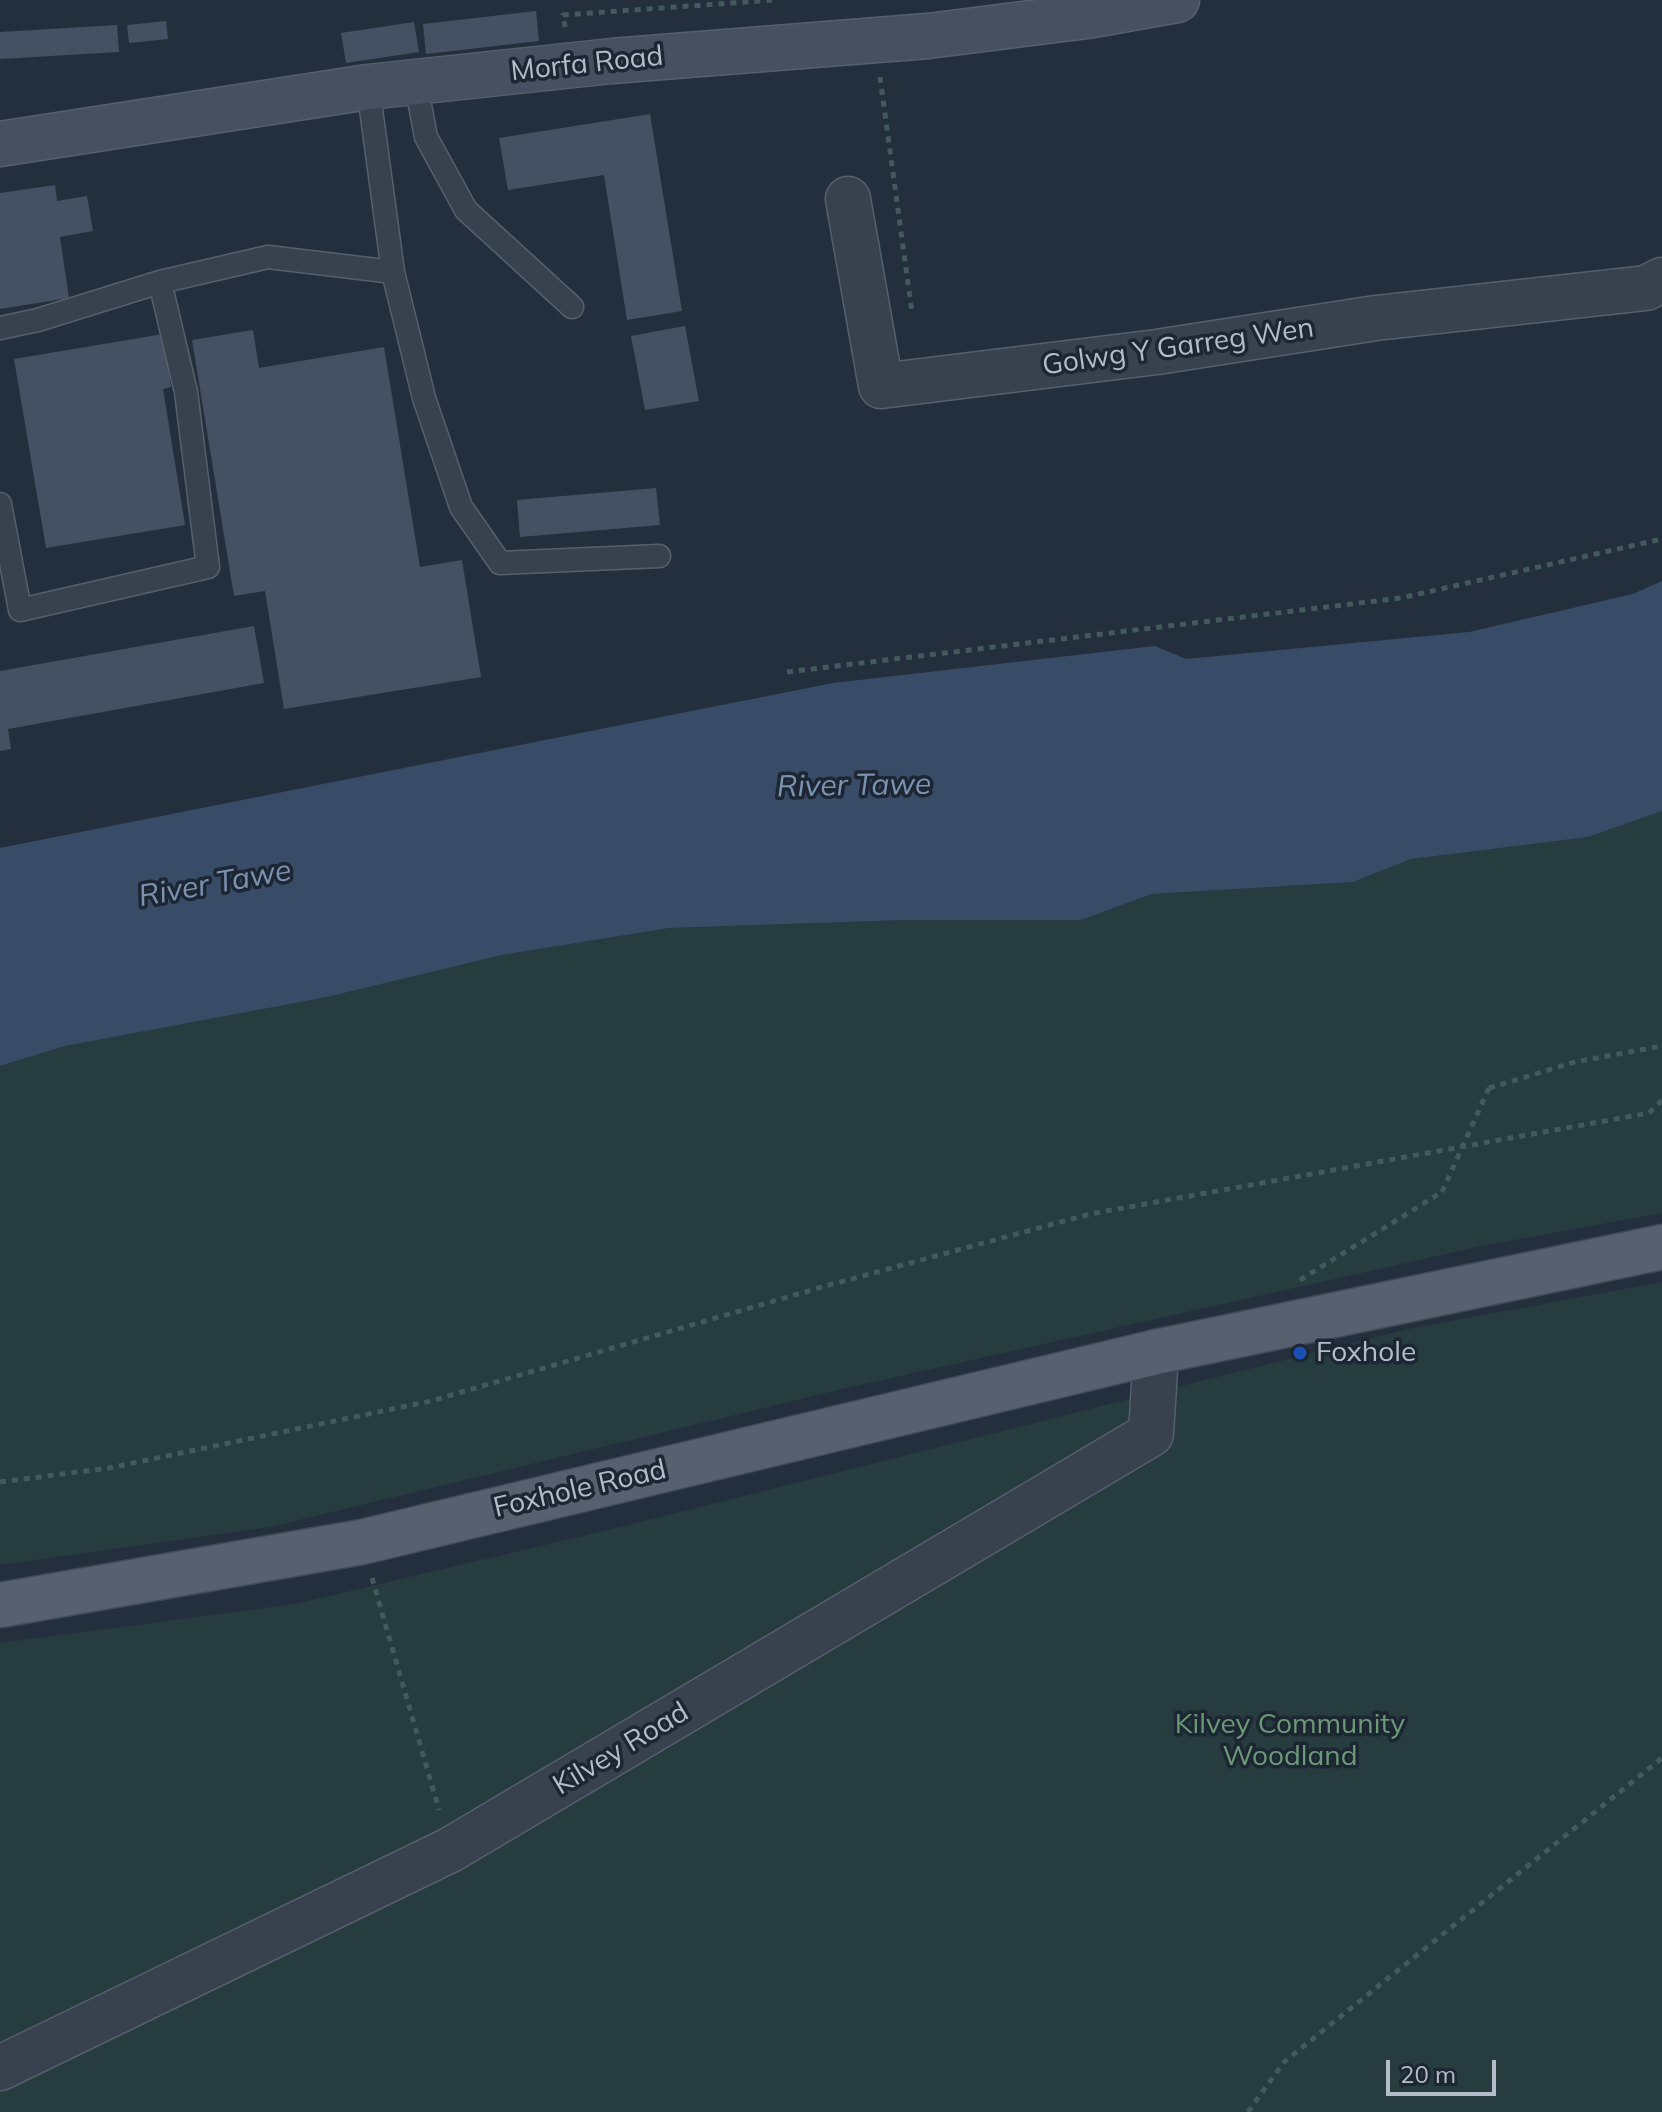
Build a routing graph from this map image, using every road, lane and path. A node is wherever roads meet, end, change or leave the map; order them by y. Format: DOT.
graph roads {
  1 [pos="1177,0"];
  2 [pos="876,40"];
  3 [pos="416,84"];
  4 [pos="368,87"];
  5 [pos="0,144"];
  6 [pos="848,199"];
  7 [pos="393,272"];
  8 [pos="1662,280"];
  9 [pos="160,282"];
  10 [pos="572,307"];
  11 [pos="913,319"];
  12 [pos="0,328"];
  13 [pos="0,504"];
  14 [pos="1662,539"];
  15 [pos="659,556"];
  16 [pos="787,672"];
  17 [pos="1662,1046"];
  18 [pos="1662,1100"];
  19 [pos="1662,1247"];
  20 [pos="1293,1284"];
  21 [pos="1156,1352"];
  22 [pos="0,1482"];
  23 [pos="362,1542"];
  24 [pos="0,1605"];
  25 [pos="1662,1758"];
  26 [pos="450,1850"];
  27 [pos="0,2068"];
  28 [pos="1248,2112"];
  1 -- 2 [label="street, Morfa Road"];
  2 -- 3 [label="street, Morfa Road"];
  2 -- 11 [label="path"];
  3 -- 4 [label="street, Morfa Road"];
  3 -- 10 [label="lane"];
  4 -- 5 [label="street, Morfa Road"];
  4 -- 7 [label="lane"];
  6 -- 8 [label="street, Golwg Y Garreg Wen"];
  7 -- 9 [label="lane"];
  7 -- 15 [label="lane"];
  9 -- 12 [label="lane"];
  9 -- 13 [label="lane"];
  14 -- 16 [label="path"];
  17 -- 20 [label="path, bridge"];
  18 -- 22 [label="path"];
  19 -- 21 [label="main road, Foxhole Road"];
  21 -- 23 [label="main road, Foxhole Road"];
  21 -- 26 [label="street, Kilvey Road"];
  23 -- 24 [label="main road, Foxhole Road"];
  23 -- 26 [label="path"];
  25 -- 28 [label="path"];
  26 -- 27 [label="street, Kilvey Road"];
}
